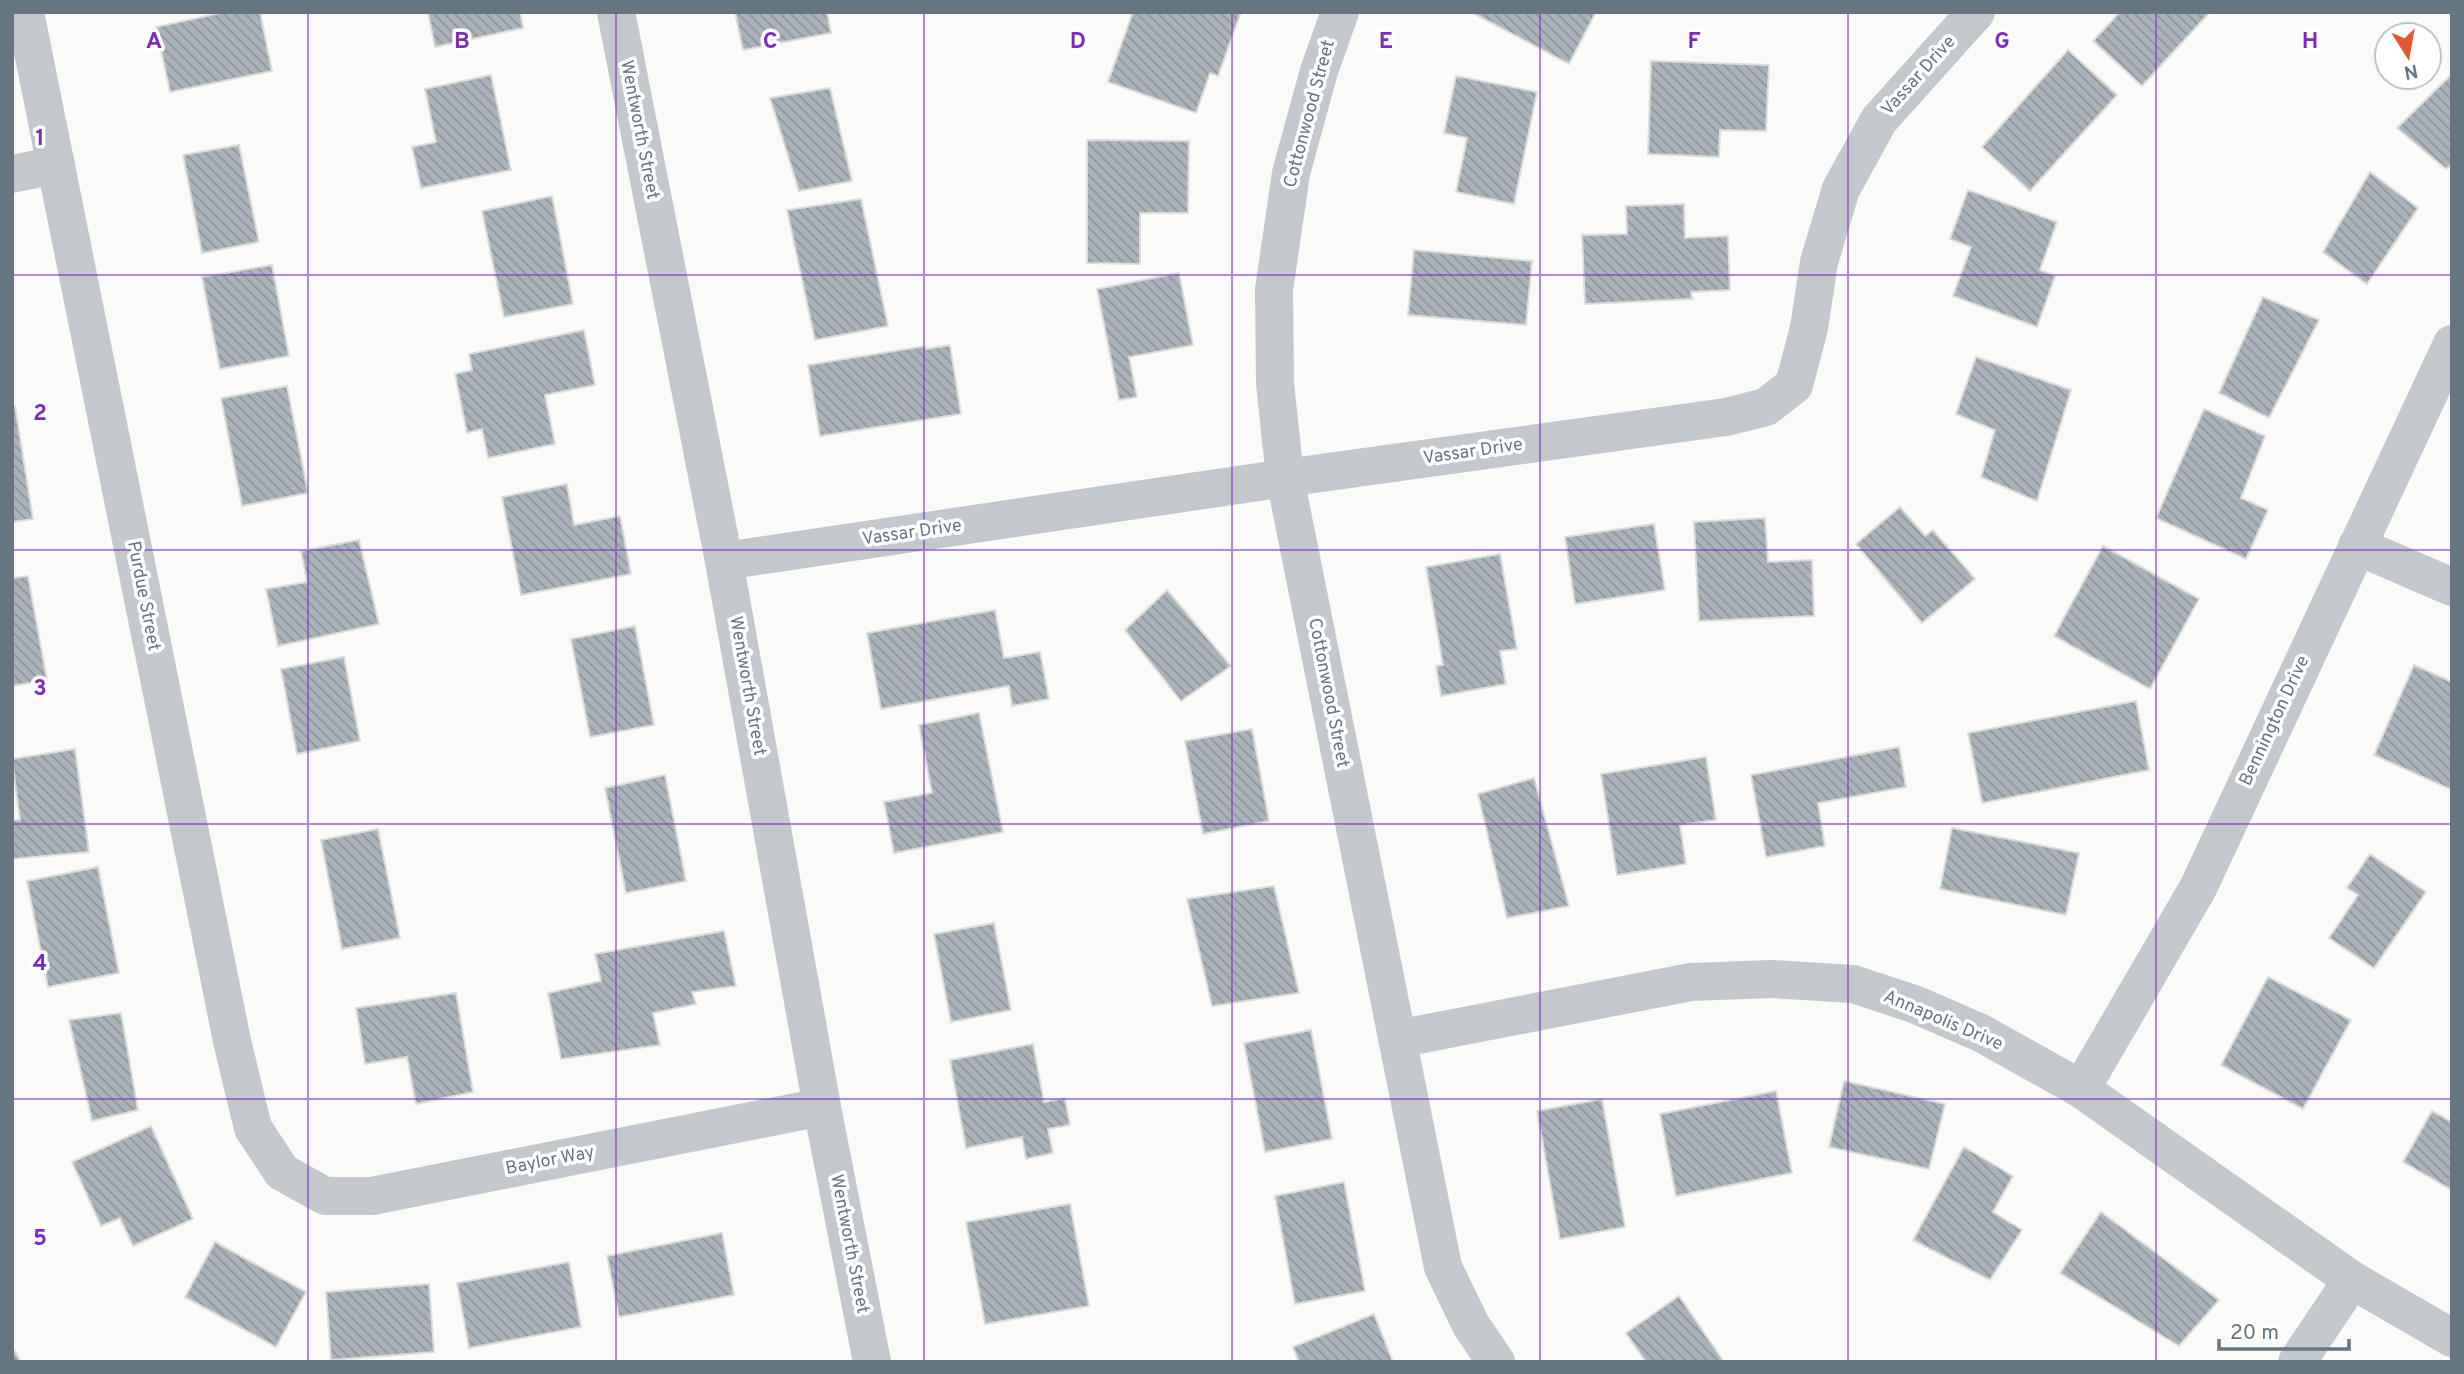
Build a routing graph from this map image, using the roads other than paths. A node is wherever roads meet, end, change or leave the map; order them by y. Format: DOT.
graph roads {
  1 [pos="25,12"];
  2 [pos="616,12"];
  3 [pos="1340,12"];
  4 [pos="1976,12"];
  5 [pos="56,165"];
  6 [pos="12,174"];
  7 [pos="2452,344"];
  8 [pos="1285,478"];
  9 [pos="2357,546"];
  10 [pos="724,561"];
  11 [pos="2452,587"];
  12 [pos="1396,1039"];
  13 [pos="2081,1089"];
  14 [pos="822,1107"];
  15 [pos="282,1172"];
  16 [pos="2351,1280"];
  17 [pos="2452,1338"];
  18 [pos="872,1362"];
  19 [pos="1496,1362"];
  20 [pos="2297,1362"];
  1 -- 5 [label="street, Purdue Street"];
  2 -- 10 [label="street, Wentworth Street"];
  3 -- 8 [label="street, Cottonwood Street"];
  4 -- 8 [label="street, Vassar Drive"];
  5 -- 6 [label="street"];
  5 -- 15 [label="street, Purdue Street"];
  7 -- 9 [label="street, Bennington Drive"];
  8 -- 10 [label="street, Vassar Drive"];
  8 -- 12 [label="street, Cottonwood Street"];
  9 -- 11 [label="street"];
  9 -- 13 [label="street, Bennington Drive"];
  10 -- 14 [label="street, Wentworth Street"];
  12 -- 13 [label="street, Annapolis Drive"];
  12 -- 19 [label="street, Cottonwood Street"];
  13 -- 16 [label="street, Annapolis Drive"];
  14 -- 15 [label="street, Baylor Way"];
  14 -- 18 [label="street, Wentworth Street"];
  16 -- 17 [label="street, Annapolis Drive"];
  16 -- 20 [label="street"];
}
